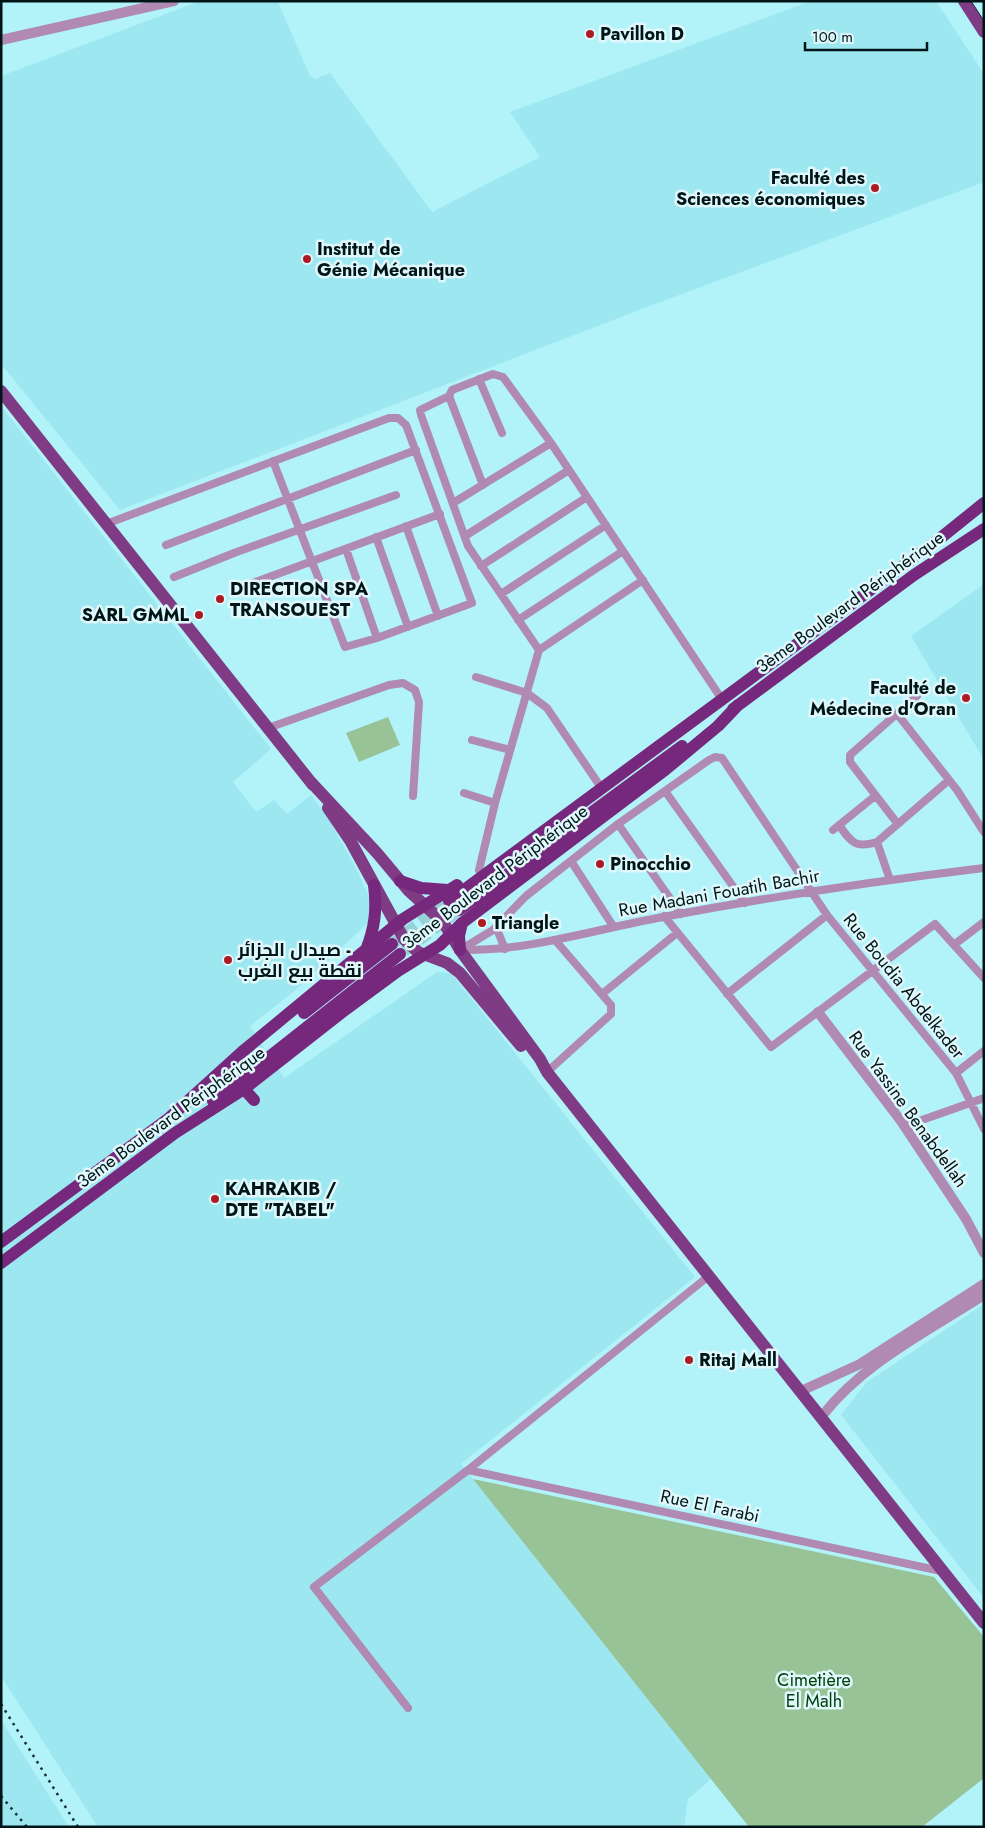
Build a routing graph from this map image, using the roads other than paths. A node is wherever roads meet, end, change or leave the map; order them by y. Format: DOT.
graph roads {
  1 [pos="174,1"];
  2 [pos="964,1"];
  3 [pos="984,32"];
  4 [pos="1,40"];
  5 [pos="479,379"];
  6 [pos="1,391"];
  7 [pos="449,396"];
  8 [pos="502,432"];
  9 [pos="551,443"];
  10 [pos="416,450"];
  11 [pos="274,461"];
  12 [pos="569,470"];
  13 [pos="483,485"];
  14 [pos="396,495"];
  15 [pos="587,497"];
  16 [pos="288,499"];
  17 [pos="453,503"];
  18 [pos="984,503"];
  19 [pos="984,511"];
  20 [pos="440,514"];
  21 [pos="106,524"];
  22 [pos="606,525"];
  23 [pos="406,526"];
  24 [pos="984,529"];
  25 [pos="299,530"];
  26 [pos="465,536"];
  27 [pos="984,537"];
  28 [pos="376,538"];
  29 [pos="938,540"];
  30 [pos="166,545"];
  31 [pos="346,549"];
  32 [pos="623,551"];
  33 [pos="311,561"];
  34 [pos="481,566"];
  35 [pos="914,576"];
  36 [pos="174,577"];
  37 [pos="643,580"];
  38 [pos="253,583"];
  39 [pos="501,594"];
  40 [pos="438,616"];
  41 [pos="518,620"];
  42 [pos="408,627"];
  43 [pos="377,638"];
  44 [pos="539,650"];
  45 [pos="476,677"];
  46 [pos="527,693"];
  47 [pos="917,696"];
  48 [pos="721,698"];
  49 [pos="898,714"];
  50 [pos="684,726"];
  51 [pos="268,728"];
  52 [pos="472,740"];
  53 [pos="510,750"];
  54 [pos="309,780"];
  55 [pos="949,780"];
  56 [pos="598,782"];
  57 [pos="665,791"];
  58 [pos="464,793"];
  59 [pos="413,796"];
  60 [pos="876,796"];
  61 [pos="495,803"];
  62 [pos="897,823"];
  63 [pos="618,824"];
  64 [pos="984,832"];
  65 [pos="877,842"];
  66 [pos="571,861"];
  67 [pos="984,868"];
  68 [pos="479,870"];
  69 [pos="890,880"];
  70 [pos="400,881"];
  71 [pos="374,885"];
  72 [pos="810,891"];
  73 [pos="449,896"];
  74 [pos="745,902"];
  75 [pos="425,905"];
  76 [pos="682,914"];
  77 [pos="827,915"];
  78 [pos="664,916"];
  79 [pos="460,917"];
  80 [pos="984,922"];
  81 [pos="396,926"];
  82 [pos="613,926"];
  83 [pos="496,928"];
  84 [pos="677,933"];
  85 [pos="451,934"];
  86 [pos="555,940"];
  87 [pos="392,944"];
  88 [pos="955,944"];
  89 [pos="505,949"];
  90 [pos="460,950"];
  91 [pos="365,952"];
  92 [pos="400,954"];
  93 [pos="425,955"];
  94 [pos="873,971"];
  95 [pos="984,978"];
  96 [pos="602,994"];
  97 [pos="727,994"];
  98 [pos="818,1012"];
  99 [pos="984,1051"];
  100 [pos="547,1072"];
  101 [pos="956,1073"];
  102 [pos="244,1089"];
  103 [pos="984,1098"];
  104 [pos="254,1100"];
  105 [pos="971,1102"];
  106 [pos="167,1120"];
  107 [pos="905,1126"];
  108 [pos="984,1129"];
  109 [pos="175,1133"];
  110 [pos="979,1236"];
  111 [pos="1,1242"];
  112 [pos="984,1253"];
  113 [pos="1,1263"];
  114 [pos="710,1276"];
  115 [pos="984,1284"];
  116 [pos="984,1294"];
  117 [pos="801,1391"];
  118 [pos="822,1416"];
  119 [pos="468,1470"];
  120 [pos="946,1572"];
  121 [pos="984,1622"];
  122 [pos="408,1708"];
  1 -- 4 [label="street"];
  2 -- 3 [label="main road"];
  5 -- 7 [label="street"];
  5 -- 8 [label="street"];
  5 -- 9 [label="street"];
  6 -- 21 [label="main road"];
  7 -- 13 [label="street"];
  7 -- 17 [label="street"];
  9 -- 12 [label="street"];
  9 -- 13 [label="street"];
  10 -- 11 [label="street"];
  10 -- 16 [label="street"];
  10 -- 20 [label="street"];
  11 -- 16 [label="street"];
  11 -- 21 [label="street"];
  12 -- 15 [label="street"];
  12 -- 26 [label="street"];
  13 -- 17 [label="street"];
  14 -- 25 [label="street"];
  15 -- 22 [label="street"];
  15 -- 34 [label="street"];
  16 -- 25 [label="street"];
  16 -- 30 [label="street"];
  17 -- 26 [label="street"];
  18 -- 29 [label="highway"];
  19 -- 29 [label="highway, 3ème Boulevard Périphérique"];
  20 -- 23 [label="street"];
  20 -- 40 [label="street"];
  21 -- 51 [label="main road"];
  22 -- 32 [label="street"];
  22 -- 39 [label="street"];
  23 -- 28 [label="street"];
  23 -- 40 [label="street"];
  24 -- 35 [label="highway, 3ème Boulevard Périphérique"];
  25 -- 33 [label="street"];
  25 -- 36 [label="street"];
  26 -- 34 [label="street"];
  27 -- 35 [label="highway"];
  28 -- 31 [label="street"];
  28 -- 42 [label="street"];
  29 -- 48 [label="highway"];
  31 -- 33 [label="street"];
  31 -- 43 [label="street"];
  32 -- 37 [label="street"];
  32 -- 41 [label="street"];
  33 -- 38 [label="street"];
  33 -- 43 [label="street"];
  34 -- 39 [label="street"];
  35 -- 79 [label="highway, 3ème Boulevard Périphérique"];
  37 -- 44 [label="street"];
  37 -- 48 [label="street"];
  39 -- 41 [label="street"];
  40 -- 42 [label="street"];
  41 -- 44 [label="street"];
  42 -- 43 [label="street"];
  44 -- 46 [label="street"];
  45 -- 46 [label="street"];
  46 -- 53 [label="street"];
  46 -- 56 [label="street"];
  47 -- 49 [label="street"];
  48 -- 50 [label="highway"];
  49 -- 55 [label="street"];
  49 -- 60 [label="street"];
  50 -- 56 [label="highway"];
  50 -- 73 [label="highway"];
  51 -- 54 [label="main road"];
  51 -- 59 [label="street"];
  52 -- 53 [label="street"];
  53 -- 61 [label="street"];
  54 -- 70 [label="main road"];
  54 -- 71 [label="main road"];
  55 -- 62 [label="street"];
  55 -- 64 [label="street"];
  56 -- 68 [label="highway"];
  57 -- 63 [label="street, Rue Boudia Abdelkader"];
  57 -- 72 [label="street, Rue Boudia Abdelkader"];
  57 -- 74 [label="street"];
  58 -- 61 [label="street"];
  60 -- 62 [label="street"];
  60 -- 65 [label="street"];
  61 -- 68 [label="street"];
  62 -- 65 [label="street"];
  63 -- 66 [label="street, Rue Boudia Abdelkader"];
  63 -- 76 [label="street"];
  65 -- 69 [label="street"];
  66 -- 82 [label="street"];
  66 -- 83 [label="street, Rue Boudia Abdelkader"];
  67 -- 69 [label="street, Rue Madani Fouatih Bachir"];
  68 -- 73 [label="highway"];
  69 -- 72 [label="street, Rue Madani Fouatih Bachir"];
  70 -- 73 [label="highway"];
  70 -- 75 [label="main road"];
  71 -- 81 [label="main road"];
  71 -- 91 [label="highway"];
  72 -- 74 [label="street, Rue Madani Fouatih Bachir"];
  72 -- 77 [label="street, Rue Boudia Abdelkader"];
  73 -- 75 [label="highway"];
  74 -- 76 [label="street, Rue Madani Fouatih Bachir"];
  75 -- 81 [label="highway"];
  75 -- 85 [label="main road"];
  76 -- 78 [label="street, Rue Madani Fouatih Bachir"];
  77 -- 94 [label="street, Rue Boudia Abdelkader"];
  77 -- 97 [label="street"];
  78 -- 82 [label="street, Rue Madani Fouatih Bachir"];
  78 -- 84 [label="street"];
  79 -- 85 [label="highway, 3ème Boulevard Périphérique"];
  79 -- 90 [label="highway"];
  80 -- 88 [label="street"];
  81 -- 91 [label="highway"];
  81 -- 93 [label="main road"];
  82 -- 86 [label="street, Rue Madani Fouatih Bachir"];
  83 -- 89 [label="street"];
  83 -- 90 [label="street, Rue Boudia Abdelkader"];
  84 -- 96 [label="street"];
  84 -- 97 [label="street"];
  85 -- 90 [label="main road"];
  85 -- 93 [label="highway, 3ème Boulevard Périphérique"];
  86 -- 89 [label="street, Rue Madani Fouatih Bachir"];
  86 -- 96 [label="street"];
  87 -- 106 [label="highway"];
  88 -- 94 [label="street"];
  88 -- 95 [label="street"];
  89 -- 90 [label="street, Rue Madani Fouatih Bachir"];
  90 -- 100 [label="main road"];
  91 -- 106 [label="highway"];
  92 -- 109 [label="highway"];
  93 -- 100 [label="main road"];
  93 -- 102 [label="highway, 3ème Boulevard Périphérique"];
  94 -- 98 [label="street"];
  94 -- 101 [label="street, Rue Boudia Abdelkader"];
  96 -- 100 [label="street"];
  97 -- 98 [label="street"];
  98 -- 107 [label="street, Rue Yassine Benabdellah"];
  99 -- 101 [label="street"];
  100 -- 114 [label="main road"];
  101 -- 105 [label="street, Rue Boudia Abdelkader"];
  102 -- 104 [label="highway"];
  102 -- 109 [label="highway, 3ème Boulevard Périphérique"];
  103 -- 105 [label="street"];
  105 -- 107 [label="street"];
  105 -- 108 [label="street, Rue Boudia Abdelkader"];
  106 -- 111 [label="highway"];
  107 -- 110 [label="street, Rue Yassine Benabdellah"];
  109 -- 113 [label="highway, 3ème Boulevard Périphérique"];
  110 -- 112 [label="street, Rue Yassine Benabdellah"];
  114 -- 117 [label="main road"];
  114 -- 119 [label="street"];
  115 -- 117 [label="street"];
  116 -- 118 [label="street"];
  117 -- 118 [label="main road"];
  118 -- 120 [label="main road"];
  119 -- 120 [label="street, Rue El Farabi"];
  119 -- 122 [label="street"];
  120 -- 121 [label="main road"];
}
